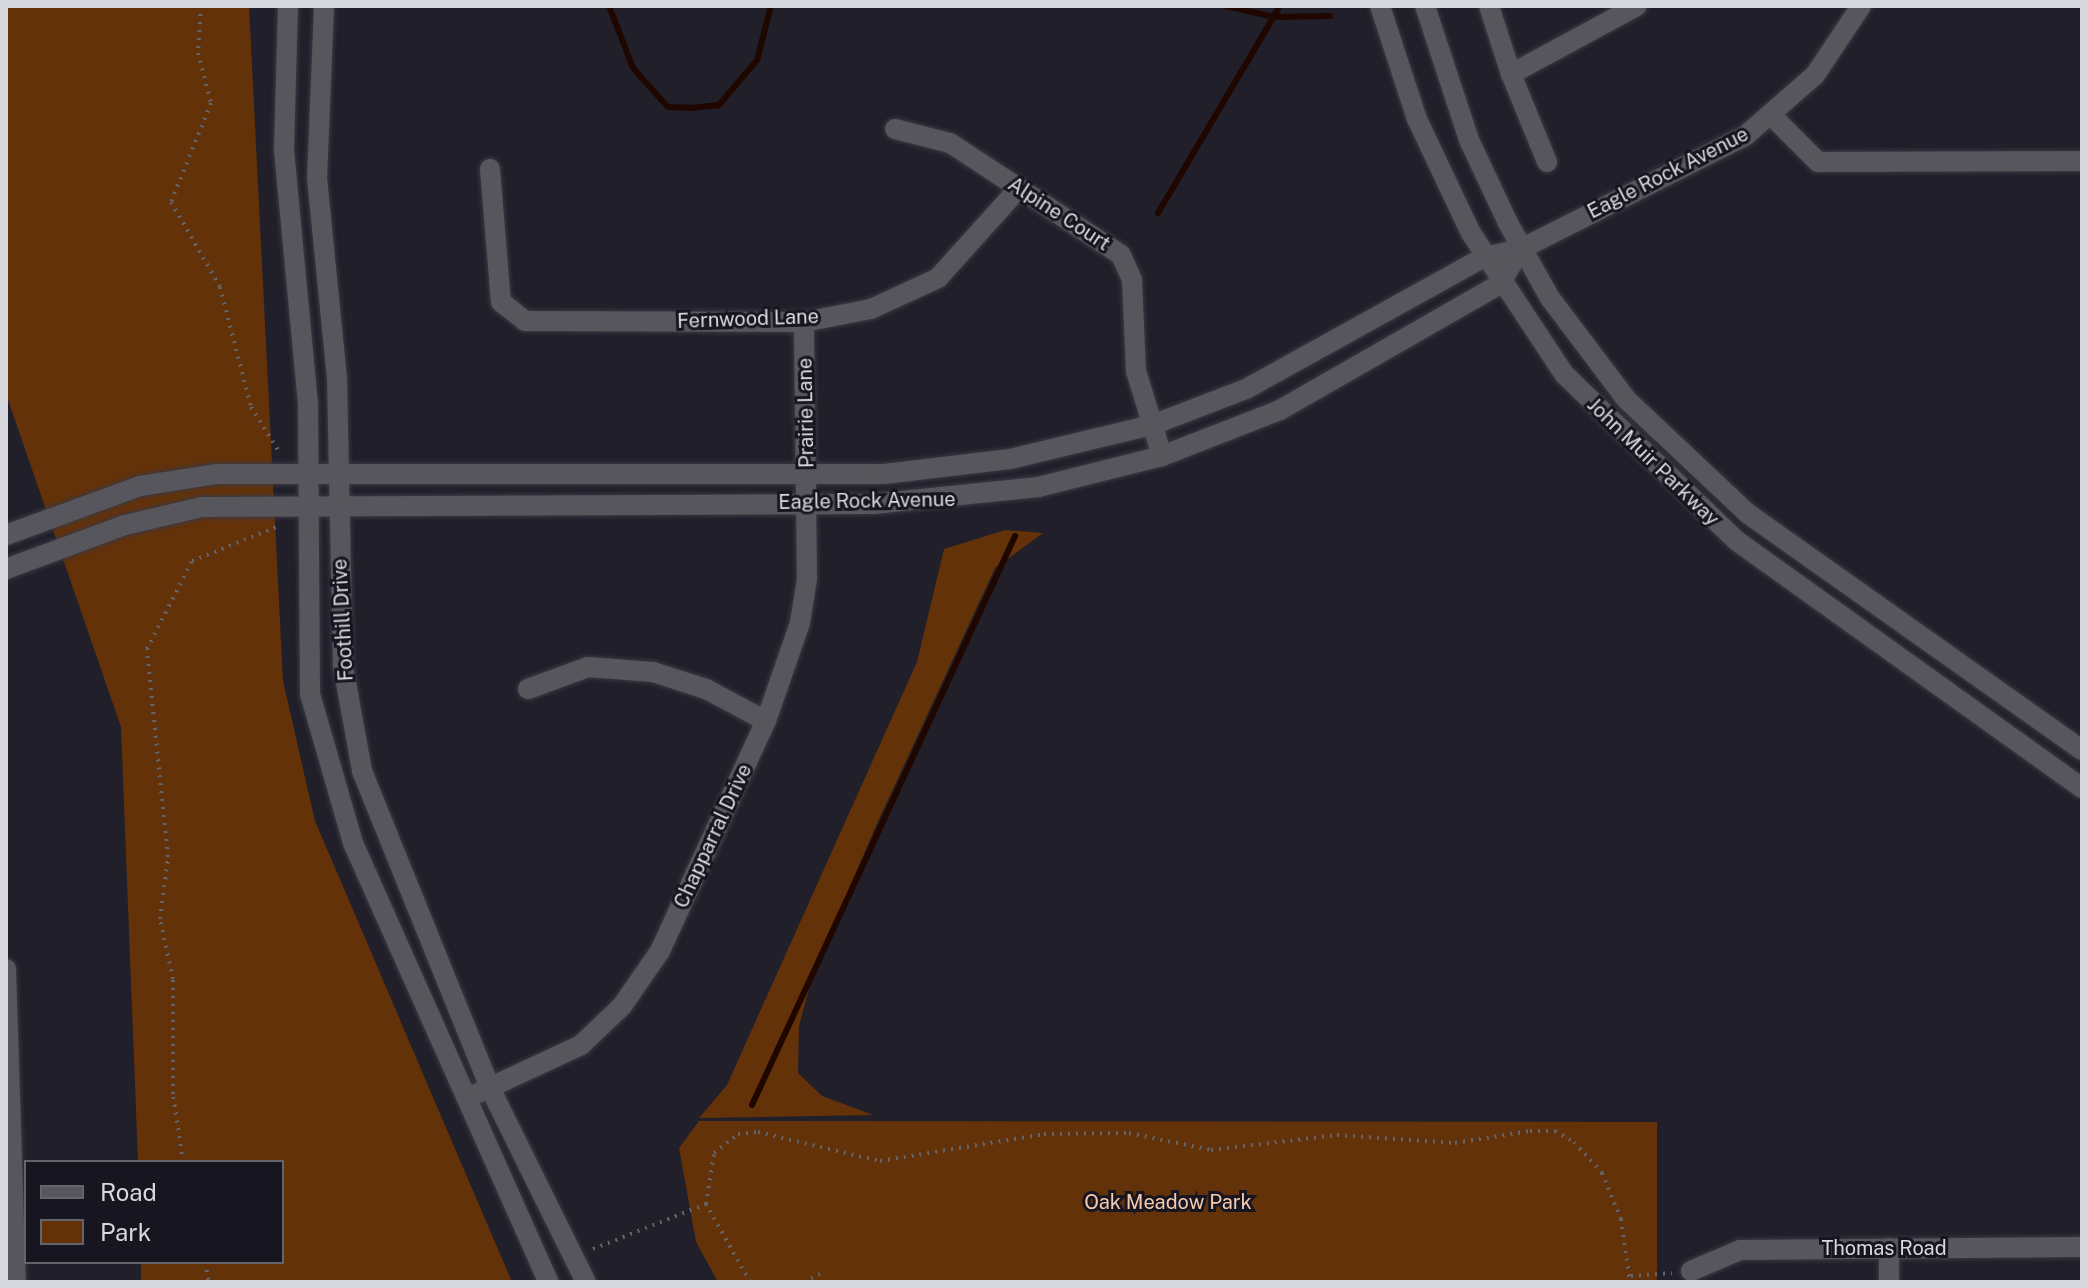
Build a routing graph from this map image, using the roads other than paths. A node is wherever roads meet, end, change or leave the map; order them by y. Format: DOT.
graph roads {
  1 [pos="288,6"];
  2 [pos="324,6"];
  3 [pos="1380,6"];
  4 [pos="1425,6"];
  5 [pos="1489,6"];
  6 [pos="1637,6"];
  7 [pos="1861,6"];
  8 [pos="1511,74"];
  9 [pos="1772,116"];
  10 [pos="895,129"];
  11 [pos="2082,161"];
  12 [pos="1547,162"];
  13 [pos="490,169"];
  14 [pos="1019,188"];
  15 [pos="1521,249"];
  16 [pos="1484,257"];
  17 [pos="1500,284"];
  18 [pos="804,322"];
  19 [pos="1152,425"];
  20 [pos="1162,456"];
  21 [pos="307,472"];
  22 [pos="339,472"];
  23 [pos="807,474"];
  24 [pos="306,504"];
  25 [pos="338,504"];
  26 [pos="807,504"];
  27 [pos="6,535"];
  28 [pos="6,569"];
  29 [pos="528,689"];
  30 [pos="766,721"];
  31 [pos="2082,750"];
  32 [pos="2082,788"];
  33 [pos="6,969"];
  34 [pos="490,1088"];
  35 [pos="467,1098"];
  36 [pos="2082,1247"];
  37 [pos="1889,1248"];
  38 [pos="1691,1271"];
  39 [pos="16,1282"];
  40 [pos="548,1282"];
  41 [pos="586,1282"];
  42 [pos="1889,1282"];
  1 -- 21 [label="street, Foothill Drive"];
  2 -- 22 [label="street, Foothill Drive"];
  3 -- 16 [label="street, John Muir Parkway"];
  4 -- 15 [label="street, John Muir Parkway"];
  5 -- 8 [label="street"];
  6 -- 8 [label="street"];
  7 -- 9 [label="street, Eagle Rock Avenue"];
  8 -- 12 [label="street"];
  9 -- 11 [label="street"];
  9 -- 15 [label="street, Eagle Rock Avenue"];
  10 -- 14 [label="street, Alpine Court"];
  13 -- 18 [label="street, Fernwood Lane"];
  14 -- 18 [label="street, Fernwood Lane"];
  14 -- 19 [label="street, Alpine Court"];
  15 -- 16 [label="street, Eagle Rock Avenue"];
  15 -- 17 [label="street, Eagle Rock Avenue"];
  15 -- 31 [label="street, John Muir Parkway"];
  16 -- 17 [label="street, John Muir Parkway"];
  16 -- 19 [label="street, Eagle Rock Avenue"];
  17 -- 20 [label="street, Eagle Rock Avenue"];
  17 -- 32 [label="street, John Muir Parkway"];
  18 -- 23 [label="street, Prairie Lane"];
  19 -- 20 [label="street, Alpine Court"];
  19 -- 23 [label="street, Eagle Rock Avenue"];
  20 -- 26 [label="street, Eagle Rock Avenue"];
  21 -- 22 [label="street, Eagle Rock Avenue"];
  21 -- 24 [label="street, Foothill Drive"];
  21 -- 27 [label="street, Eagle Rock Avenue"];
  22 -- 23 [label="street, Eagle Rock Avenue"];
  22 -- 25 [label="street, Foothill Drive"];
  23 -- 26 [label="street, Prairie Lane"];
  24 -- 25 [label="street, Eagle Rock Avenue"];
  24 -- 28 [label="street, Eagle Rock Avenue"];
  24 -- 35 [label="street, Foothill Drive"];
  25 -- 26 [label="street, Eagle Rock Avenue"];
  25 -- 34 [label="street, Foothill Drive"];
  26 -- 30 [label="street, Chapparral Drive"];
  29 -- 30 [label="street"];
  30 -- 34 [label="street, Chapparral Drive"];
  33 -- 39 [label="street"];
  34 -- 35 [label="street, Chapparral Drive"];
  34 -- 41 [label="street, Foothill Drive"];
  35 -- 40 [label="street, Foothill Drive"];
  36 -- 37 [label="street, Thomas Road"];
  37 -- 38 [label="street, Thomas Road"];
  37 -- 42 [label="street"];
}
